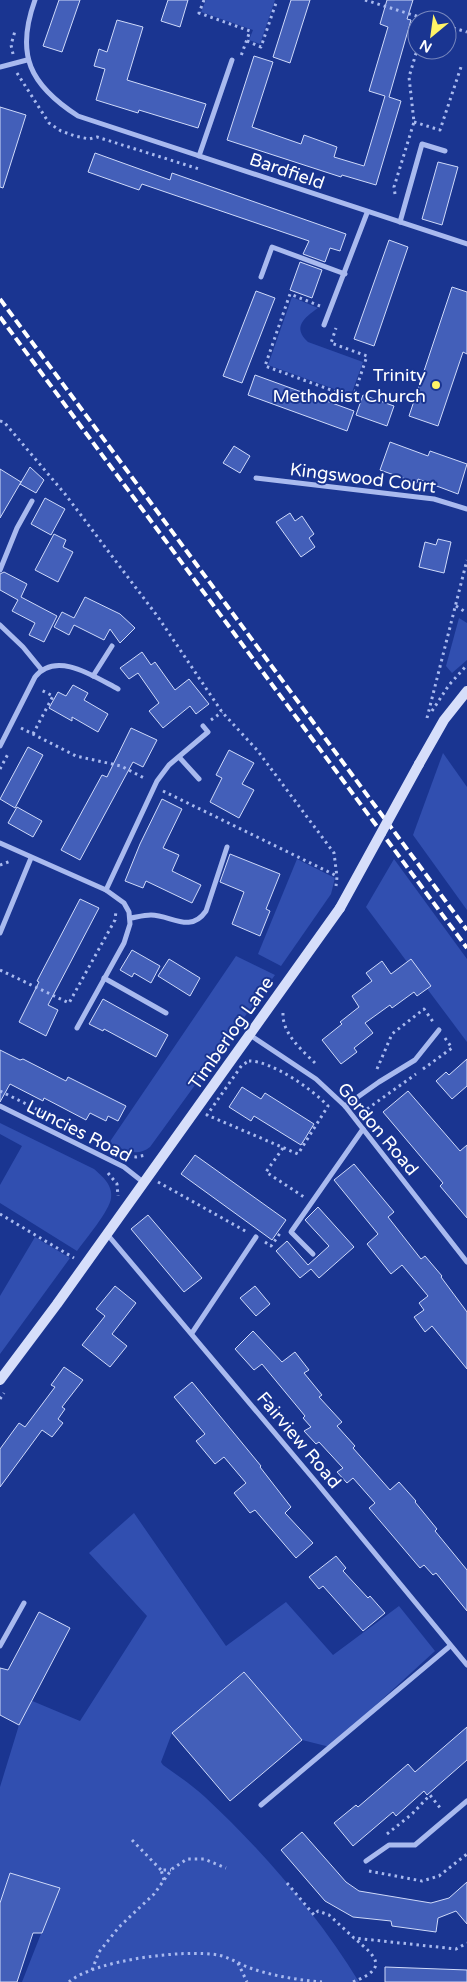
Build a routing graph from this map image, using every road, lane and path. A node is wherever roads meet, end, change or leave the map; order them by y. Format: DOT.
graph roads {
  1 [pos="35,0"];
  2 [pos="204,0"];
  3 [pos="277,0"];
  4 [pos="365,0"];
  5 [pos="407,13"];
  6 [pos="247,42"];
  7 [pos="240,59"];
  8 [pos="27,60"];
  9 [pos="232,60"];
  10 [pos="414,60"];
  11 [pos="462,64"];
  12 [pos="0,67"];
  13 [pos="414,122"];
  14 [pos="444,152"];
  15 [pos="199,156"];
  16 [pos="396,198"];
  17 [pos="367,213"];
  18 [pos="400,222"];
  19 [pos="467,244"];
  20 [pos="345,274"];
  21 [pos="261,277"];
  22 [pos="324,325"];
  23 [pos="0,421"];
  24 [pos="256,478"];
  25 [pos="32,501"];
  26 [pos="467,509"];
  27 [pos="467,560"];
  28 [pos="0,570"];
  29 [pos="456,606"];
  30 [pos="467,613"];
  31 [pos="0,625"];
  32 [pos="112,646"];
  33 [pos="41,669"];
  34 [pos="93,676"];
  35 [pos="44,685"];
  36 [pos="118,689"];
  37 [pos="467,691"];
  38 [pos="427,718"];
  39 [pos="203,726"];
  40 [pos="33,734"];
  41 [pos="17,737"];
  42 [pos="0,746"];
  43 [pos="8,753"];
  44 [pos="179,758"];
  45 [pos="0,769"];
  46 [pos="198,779"];
  47 [pos="144,784"];
  48 [pos="163,791"];
  49 [pos="0,843"];
  50 [pos="227,847"];
  51 [pos="31,858"];
  52 [pos="0,865"];
  53 [pos="28,866"];
  54 [pos="338,877"];
  55 [pos="106,890"];
  56 [pos="335,890"];
  57 [pos="115,907"];
  58 [pos="131,918"];
  59 [pos="0,933"];
  60 [pos="0,970"];
  61 [pos="104,978"];
  62 [pos="166,1013"];
  63 [pos="77,1028"];
  64 [pos="439,1030"];
  65 [pos="250,1034"];
  66 [pos="0,1091"];
  67 [pos="0,1106"];
  68 [pos="345,1106"];
  69 [pos="208,1115"];
  70 [pos="202,1122"];
  71 [pos="71,1127"];
  72 [pos="363,1129"];
  73 [pos="283,1148"];
  74 [pos="153,1150"];
  75 [pos="120,1152"];
  76 [pos="106,1171"];
  77 [pos="164,1175"];
  78 [pos="143,1182"];
  79 [pos="306,1198"];
  80 [pos="116,1203"];
  81 [pos="0,1214"];
  82 [pos="282,1230"];
  83 [pos="107,1234"];
  84 [pos="256,1237"];
  85 [pos="313,1254"];
  86 [pos="76,1259"];
  87 [pos="467,1262"];
  88 [pos="192,1333"];
  89 [pos="0,1380"];
  90 [pos="5,1392"];
  91 [pos="0,1399"];
  92 [pos="24,1604"];
  93 [pos="0,1646"];
  94 [pos="450,1646"];
  95 [pos="467,1665"];
  96 [pos="467,1801"];
  97 [pos="261,1805"];
  98 [pos="132,1840"];
  99 [pos="366,1861"];
  100 [pos="226,1868"];
  101 [pos="161,1870"];
  102 [pos="172,1870"];
  103 [pos="164,1880"];
  104 [pos="286,1883"];
  105 [pos="354,1938"];
  106 [pos="467,1943"];
  107 [pos="238,1962"];
  108 [pos="92,1971"];
  109 [pos="69,1982"];
  110 [pos="247,1982"];
  111 [pos="322,1982"];
  112 [pos="353,1982"];
  1 -- 8 [label="street"];
  2 -- 6 [label="path"];
  3 -- 6 [label="path"];
  4 -- 5 [label="path"];
  6 -- 7 [label="path"];
  8 -- 12 [label="street"];
  8 -- 15 [label="street, Bardfield"];
  9 -- 15 [label="street"];
  10 -- 13 [label="path"];
  11 -- 13 [label="path"];
  13 -- 16 [label="path"];
  14 -- 18 [label="street"];
  15 -- 17 [label="street, Bardfield"];
  17 -- 18 [label="street, Bardfield"];
  17 -- 20 [label="street"];
  18 -- 19 [label="street, Bardfield"];
  20 -- 21 [label="street"];
  20 -- 22 [label="street"];
  23 -- 54 [label="path"];
  24 -- 26 [label="street, Kingswood Court"];
  25 -- 28 [label="street"];
  27 -- 29 [label="path"];
  29 -- 30 [label="path"];
  29 -- 38 [label="path"];
  31 -- 33 [label="street"];
  32 -- 34 [label="street"];
  33 -- 34 [label="street"];
  33 -- 42 [label="street"];
  34 -- 36 [label="street"];
  35 -- 40 [label="path"];
  37 -- 65 [label="main road, Timberlog Lane, bridge"];
  39 -- 44 [label="street"];
  40 -- 41 [label="path"];
  40 -- 47 [label="path"];
  43 -- 45 [label="path"];
  44 -- 46 [label="street"];
  44 -- 55 [label="street"];
  48 -- 54 [label="path"];
  49 -- 51 [label="street"];
  50 -- 58 [label="street"];
  51 -- 53 [label="street"];
  51 -- 55 [label="street"];
  52 -- 53 [label="path"];
  53 -- 59 [label="street"];
  54 -- 56 [label="path"];
  55 -- 58 [label="street"];
  57 -- 60 [label="path"];
  58 -- 61 [label="street"];
  61 -- 62 [label="street"];
  61 -- 63 [label="street"];
  64 -- 68 [label="street"];
  65 -- 68 [label="street, Gordon Road"];
  65 -- 78 [label="main road, Timberlog Lane"];
  66 -- 71 [label="path"];
  67 -- 78 [label="street, Luncies Road"];
  68 -- 72 [label="street, Gordon Road"];
  69 -- 70 [label="path"];
  69 -- 73 [label="path"];
  69 -- 73 [label="path"];
  72 -- 85 [label="street"];
  72 -- 87 [label="street, Gordon Road"];
  73 -- 79 [label="path"];
  74 -- 75 [label="path"];
  76 -- 80 [label="path"];
  77 -- 84 [label="path"];
  78 -- 83 [label="main road, Timberlog Lane"];
  81 -- 86 [label="path"];
  82 -- 84 [label="path"];
  83 -- 88 [label="street, Fairview Road"];
  83 -- 89 [label="main road, Timberlog Lane"];
  84 -- 88 [label="street"];
  88 -- 94 [label="street, Fairview Road"];
  90 -- 91 [label="path"];
  92 -- 93 [label="street"];
  94 -- 95 [label="street, Fairview Road"];
  94 -- 97 [label="street"];
  96 -- 99 [label="street"];
  98 -- 101 [label="path"];
  100 -- 102 [label="path"];
  101 -- 102 [label="path"];
  101 -- 103 [label="path"];
  102 -- 103 [label="path"];
  103 -- 108 [label="path"];
  104 -- 105 [label="path"];
  105 -- 106 [label="path"];
  105 -- 112 [label="path"];
  107 -- 108 [label="path"];
  107 -- 110 [label="path"];
  107 -- 111 [label="path"];
  108 -- 109 [label="path"];
}
